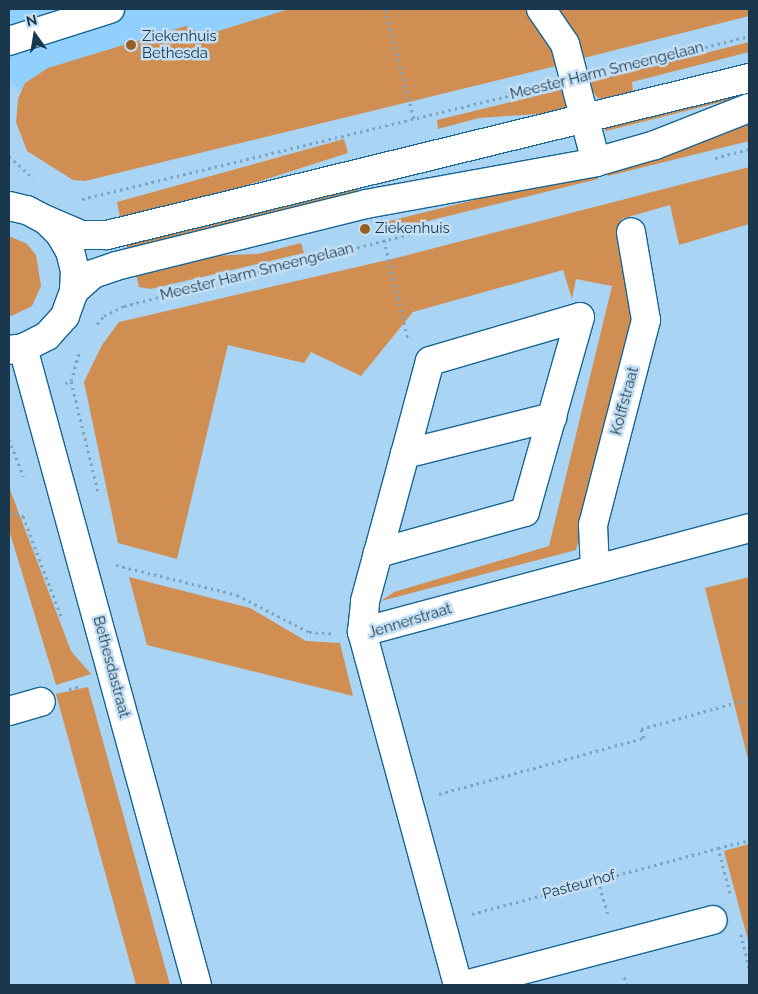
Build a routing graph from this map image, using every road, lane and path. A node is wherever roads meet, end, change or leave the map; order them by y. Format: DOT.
graph roads {
  1 [pos="110,9"];
  2 [pos="386,9"];
  3 [pos="541,9"];
  4 [pos="749,36"];
  5 [pos="9,41"];
  6 [pos="749,78"];
  7 [pos="576,79"];
  8 [pos="749,108"];
  9 [pos="587,118"];
  10 [pos="414,119"];
  11 [pos="749,149"];
  12 [pos="9,156"];
  13 [pos="712,158"];
  14 [pos="596,162"];
  15 [pos="38,180"];
  16 [pos="76,197"];
  17 [pos="9,206"];
  18 [pos="46,220"];
  19 [pos="460,221"];
  20 [pos="631,232"];
  21 [pos="384,240"];
  22 [pos="74,291"];
  23 [pos="92,330"];
  24 [pos="82,346"];
  25 [pos="16,349"];
  26 [pos="430,361"];
  27 [pos="36,390"];
  28 [pos="552,417"];
  29 [pos="405,454"];
  30 [pos="9,512"];
  31 [pos="749,528"];
  32 [pos="378,553"];
  33 [pos="595,569"];
  34 [pos="86,570"];
  35 [pos="63,620"];
  36 [pos="362,632"];
  37 [pos="114,678"];
  38 [pos="749,699"];
  39 [pos="41,702"];
  40 [pos="9,711"];
  41 [pos="408,802"];
  42 [pos="749,840"];
  43 [pos="718,848"];
  44 [pos="724,917"];
  45 [pos="441,922"];
  46 [pos="749,968"];
  47 [pos="197,985"];
  48 [pos="458,985"];
  49 [pos="465,985"];
  1 -- 5 [label="street"];
  2 -- 10 [label="path"];
  3 -- 7 [label="street"];
  4 -- 7 [label="path, Meester Harm Smeengelaan"];
  6 -- 9 [label="street"];
  7 -- 9 [label="street"];
  7 -- 10 [label="path, Meester Harm Smeengelaan"];
  8 -- 14 [label="street"];
  9 -- 14 [label="street"];
  9 -- 18 [label="street"];
  10 -- 16 [label="path, Meester Harm Smeengelaan"];
  11 -- 13 [label="path"];
  12 -- 15 [label="path"];
  14 -- 22 [label="street"];
  17 -- 18 [label="street"];
  18 -- 22 [label="street"];
  19 -- 21 [label="path, Meester Harm Smeengelaan"];
  20 -- 33 [label="street, Kolffstraat"];
  21 -- 23 [label="path, Meester Harm Smeengelaan"];
  21 -- 26 [label="path"];
  22 -- 25 [label="street"];
  24 -- 27 [label="path"];
  25 -- 27 [label="street, Bethesdastraat"];
  26 -- 28 [label="street"];
  26 -- 29 [label="street"];
  27 -- 34 [label="street, Bethesdastraat"];
  28 -- 29 [label="street"];
  28 -- 32 [label="street"];
  29 -- 32 [label="street"];
  30 -- 35 [label="path"];
  31 -- 33 [label="street, Jennerstraat"];
  32 -- 36 [label="street"];
  33 -- 36 [label="street, Jennerstraat"];
  34 -- 36 [label="path"];
  34 -- 37 [label="street, Bethesdastraat"];
  36 -- 41 [label="street, Jennerstraat"];
  37 -- 39 [label="path"];
  37 -- 47 [label="street, Bethesdastraat"];
  38 -- 41 [label="path"];
  39 -- 40 [label="street"];
  41 -- 45 [label="street, Jennerstraat"];
  42 -- 43 [label="path, Pasteurhof"];
  43 -- 44 [label="path"];
  43 -- 45 [label="path, Pasteurhof"];
  44 -- 46 [label="path"];
  44 -- 49 [label="street"];
  45 -- 48 [label="street, Jennerstraat"];
}
